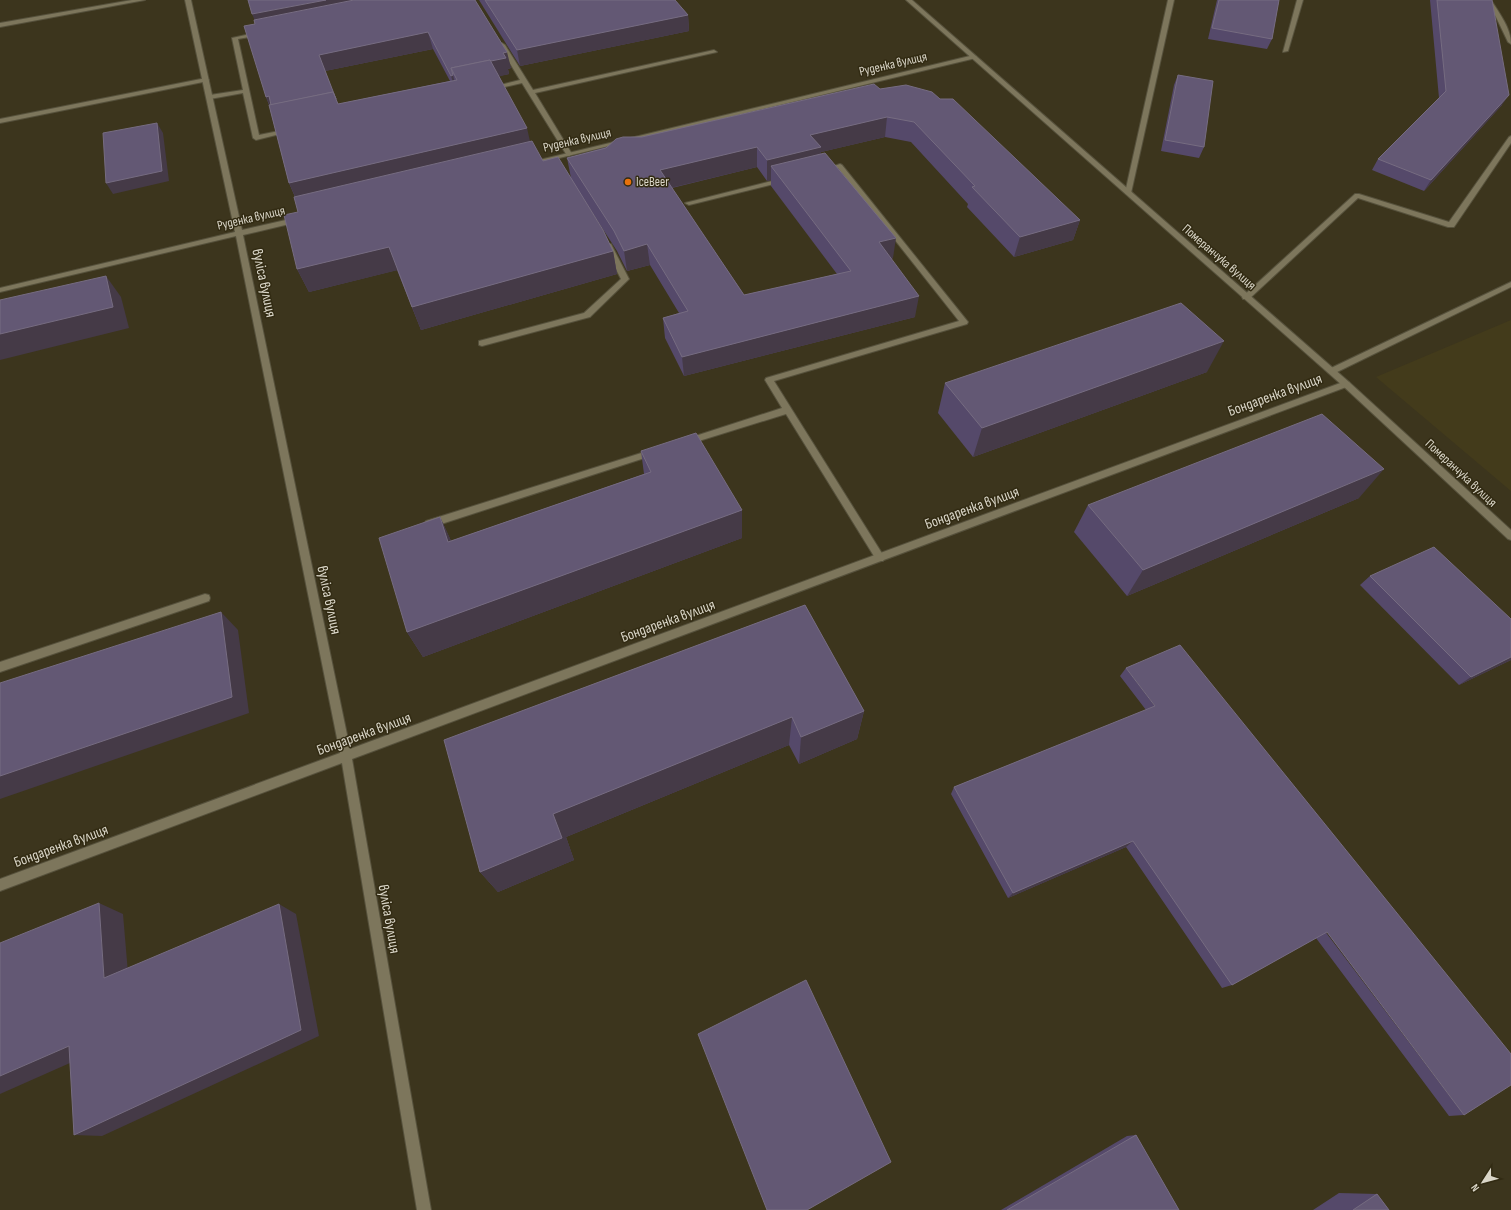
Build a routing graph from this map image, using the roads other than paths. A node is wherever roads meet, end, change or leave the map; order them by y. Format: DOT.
graph roads {
  1 [pos="142,0"];
  2 [pos="188,0"];
  3 [pos="909,0"];
  4 [pos="1170,0"];
  5 [pos="1300,0"];
  6 [pos="1488,0"];
  7 [pos="0,25"];
  8 [pos="266,32"];
  9 [pos="499,41"];
  10 [pos="1511,42"];
  11 [pos="1285,51"];
  12 [pos="714,52"];
  13 [pos="974,57"];
  14 [pos="206,80"];
  15 [pos="524,81"];
  16 [pos="486,89"];
  17 [pos="246,91"];
  18 [pos="531,92"];
  19 [pos="210,97"];
  20 [pos="0,121"];
  21 [pos="295,130"];
  22 [pos="1511,138"];
  23 [pos="569,154"];
  24 [pos="522,165"];
  25 [pos="817,172"];
  26 [pos="794,177"];
  27 [pos="1128,193"];
  28 [pos="689,203"];
  29 [pos="308,217"];
  30 [pos="239,233"];
  31 [pos="604,238"];
  32 [pos="1511,284"];
  33 [pos="0,290"];
  34 [pos="1246,297"];
  35 [pos="482,343"];
  36 [pos="1332,371"];
  37 [pos="1346,384"];
  38 [pos="787,410"];
  39 [pos="681,444"];
  40 [pos="666,449"];
  41 [pos="423,526"];
  42 [pos="1511,536"];
  43 [pos="880,558"];
  44 [pos="206,598"];
  45 [pos="0,667"];
  46 [pos="346,756"];
  47 [pos="0,885"];
  48 [pos="424,1210"];
  1 -- 7 [label="street"];
  2 -- 14 [label="street, вуліса вулиця"];
  3 -- 13 [label="street, Померанчука вулиця"];
  4 -- 27 [label="street"];
  5 -- 11 [label="street"];
  6 -- 10 [label="street"];
  8 -- 17 [label="street"];
  9 -- 15 [label="street"];
  12 -- 18 [label="street"];
  13 -- 23 [label="street, Руденка вулиця"];
  13 -- 27 [label="street, Померанчука вулиця"];
  14 -- 19 [label="street, вуліса вулиця"];
  14 -- 20 [label="street"];
  15 -- 16 [label="street"];
  15 -- 18 [label="street"];
  17 -- 19 [label="street"];
  17 -- 21 [label="street"];
  18 -- 23 [label="street"];
  19 -- 30 [label="street, вуліса вулиця"];
  22 -- 34 [label="street"];
  23 -- 24 [label="street, Руденка вулиця"];
  25 -- 38 [label="street"];
  26 -- 28 [label="street"];
  27 -- 34 [label="street, Померанчука вулиця"];
  29 -- 30 [label="street, Руденка вулиця"];
  30 -- 33 [label="street, Руденка вулиця"];
  30 -- 46 [label="street, вуліса вулиця"];
  31 -- 35 [label="street"];
  32 -- 36 [label="street"];
  34 -- 36 [label="street, Померанчука вулиця"];
  36 -- 37 [label="street, Померанчука вулиця"];
  37 -- 42 [label="street, Померанчука вулиця"];
  37 -- 43 [label="street, Бондаренка вулиця"];
  38 -- 39 [label="street"];
  38 -- 43 [label="street"];
  40 -- 41 [label="street"];
  43 -- 46 [label="street, Бондаренка вулиця"];
  44 -- 45 [label="street"];
  46 -- 47 [label="street, Бондаренка вулиця"];
  46 -- 48 [label="street, вуліса вулиця"];
}
